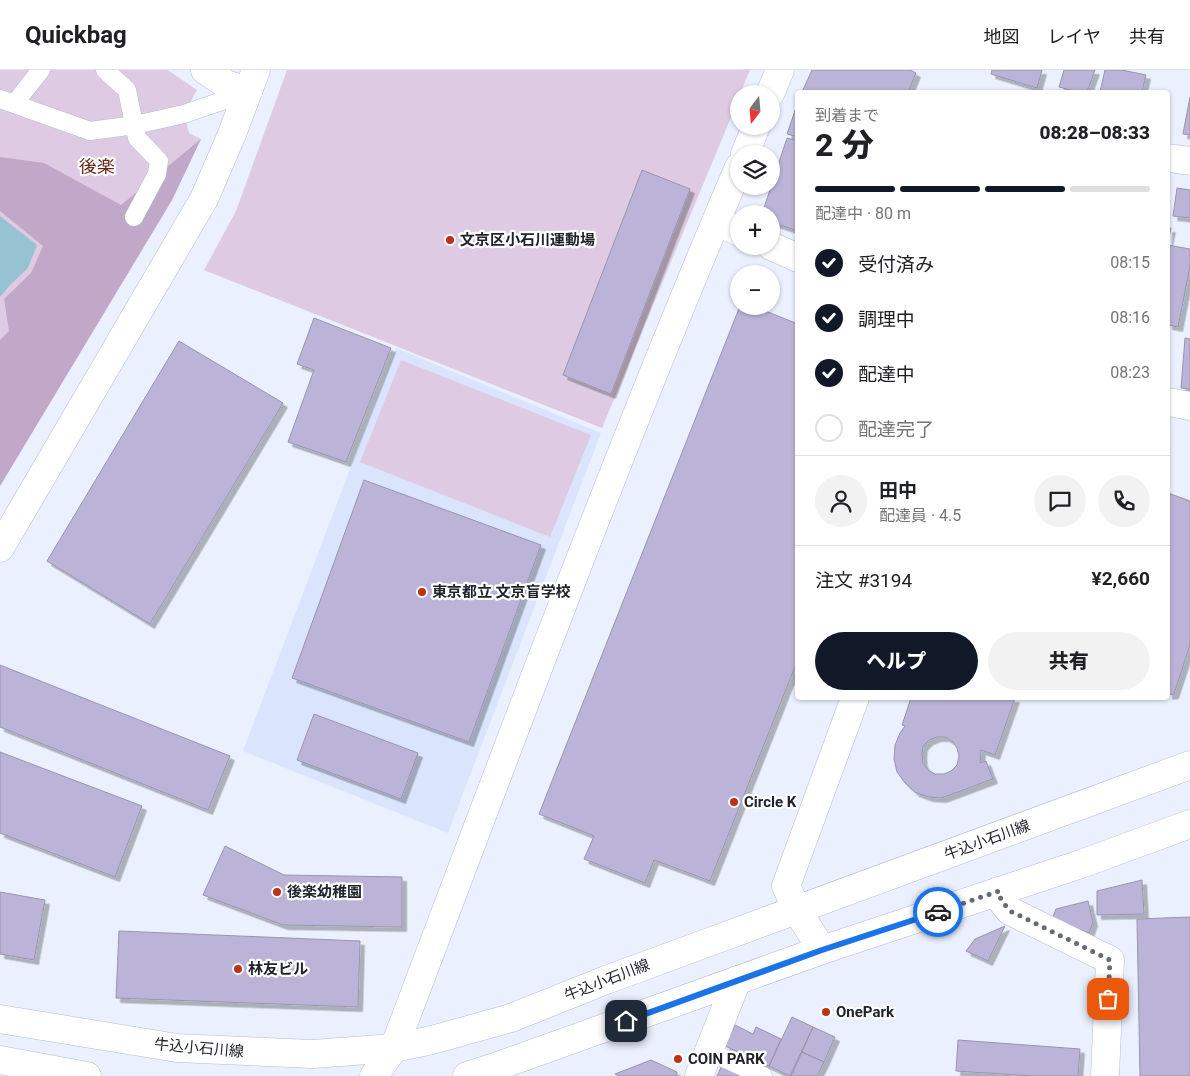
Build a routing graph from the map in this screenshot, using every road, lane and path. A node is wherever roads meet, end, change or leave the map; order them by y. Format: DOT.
graph roads {
  1 [pos="41,70"];
  2 [pos="105,70"];
  3 [pos="205,70"];
  4 [pos="780,70"];
  5 [pos="252,81"];
  6 [pos="774,85"];
  7 [pos="7,102"];
  8 [pos="135,125"];
  9 [pos="1170,158"];
  10 [pos="1190,161"];
  11 [pos="733,195"];
  12 [pos="134,217"];
  13 [pos="727,227"];
  14 [pos="780,250"];
  15 [pos="795,257"];
  16 [pos="1170,402"];
  17 [pos="1190,406"];
  18 [pos="0,548"];
  19 [pos="854,700"];
  20 [pos="1190,765"];
  21 [pos="1190,824"];
  22 [pos="999,891"];
  23 [pos="798,910"];
  24 [pos="822,950"];
  25 [pos="737,980"];
  26 [pos="0,1019"];
  27 [pos="394,1048"];
  28 [pos="0,1060"];
  29 [pos="705,1064"];
  30 [pos="87,1076"];
  31 [pos="374,1076"];
  32 [pos="467,1076"];
  33 [pos="762,1076"];
  34 [pos="1105,1076"];
  1 -- 7 [label="lane"];
  2 -- 8 [label="lane"];
  3 -- 5 [label="street"];
  4 -- 6 [label="street"];
  5 -- 8 [label="lane"];
  5 -- 18 [label="street"];
  7 -- 8 [label="lane"];
  8 -- 12 [label="lane"];
  9 -- 10 [label="street"];
  11 -- 13 [label="street"];
  13 -- 27 [label="street"];
  14 -- 15 [label="street"];
  16 -- 17 [label="street"];
  19 -- 23 [label="street"];
  20 -- 23 [label="street, 牛込小石川線"];
  21 -- 22 [label="street"];
  22 -- 24 [label="street"];
  22 -- 34 [label="street"];
  23 -- 24 [label="street"];
  23 -- 27 [label="street, 牛込小石川線"];
  24 -- 25 [label="street"];
  25 -- 29 [label="street"];
  25 -- 32 [label="street"];
  26 -- 27 [label="street, 牛込小石川線"];
  27 -- 31 [label="street"];
  28 -- 30 [label="street"];
  29 -- 33 [label="lane"];
}
